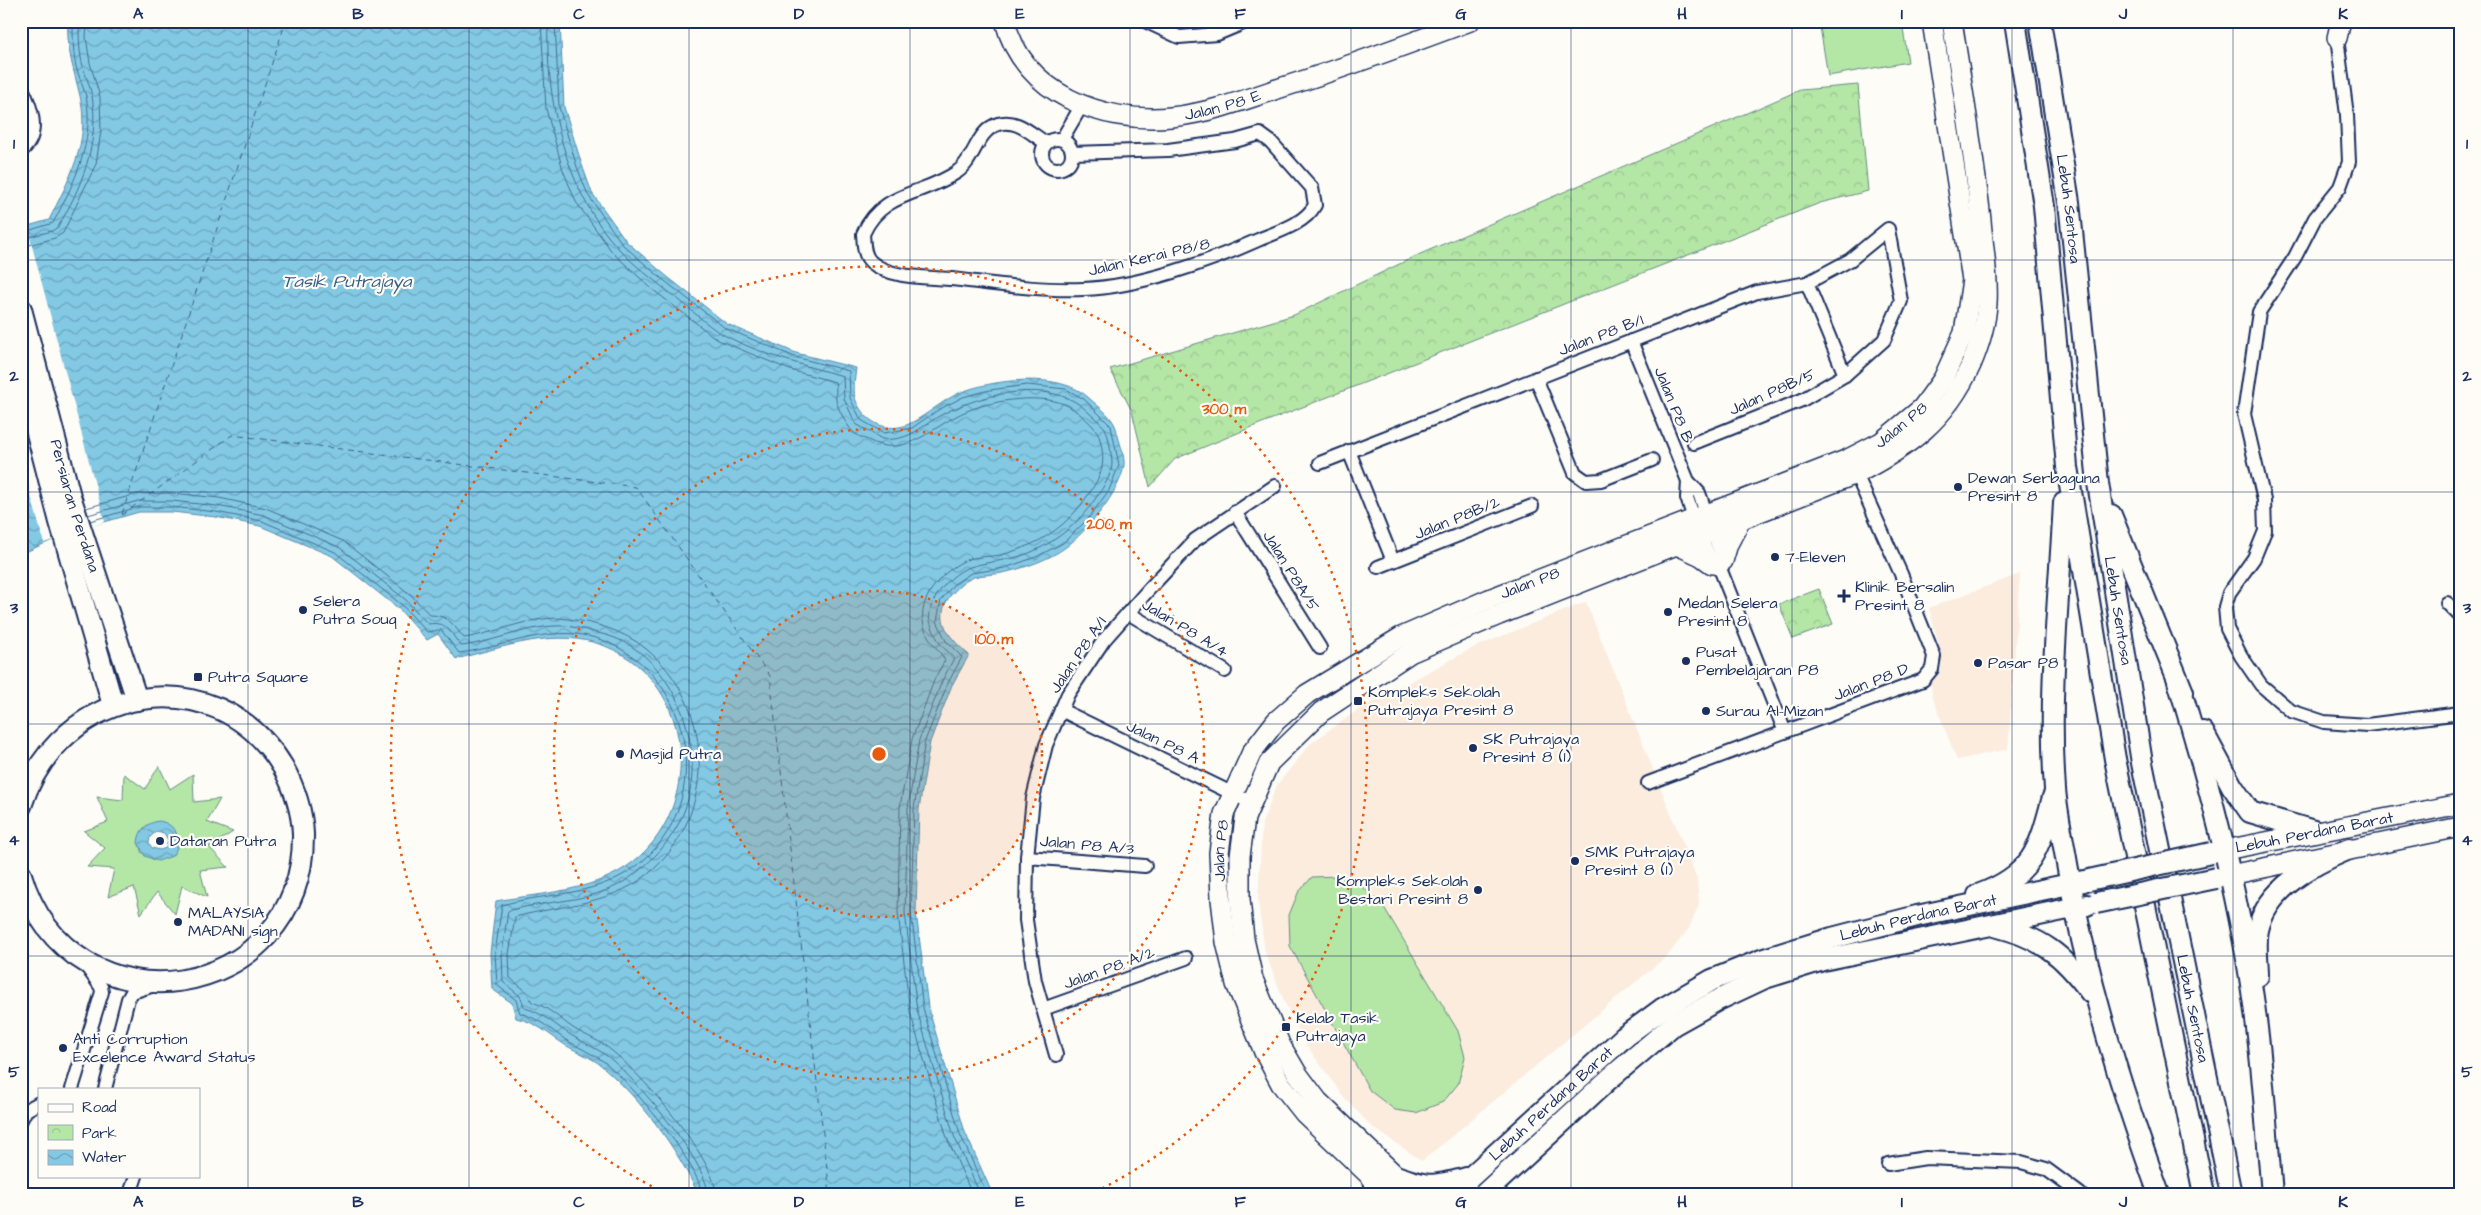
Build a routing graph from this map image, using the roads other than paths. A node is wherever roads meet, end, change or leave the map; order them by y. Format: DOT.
graph roads {
  1 [pos="1005,21"];
  2 [pos="1145,21"];
  3 [pos="1248,21"];
  4 [pos="1470,21"];
  5 [pos="1932,21"];
  6 [pos="1952,21"];
  7 [pos="2015,21"];
  8 [pos="2040,21"];
  9 [pos="2337,27"];
  10 [pos="21,86"];
  11 [pos="1082,105"];
  12 [pos="27,122"];
  13 [pos="1062,139"];
  14 [pos="1046,143"];
  15 [pos="21,151"];
  16 [pos="1072,154"];
  17 [pos="1888,229"];
  18 [pos="1807,283"];
  19 [pos="21,309"];
  20 [pos="1631,341"];
  21 [pos="21,371"];
  22 [pos="1846,375"];
  23 [pos="1536,378"];
  24 [pos="1694,443"];
  25 [pos="1349,451"];
  26 [pos="1652,460"];
  27 [pos="1320,463"];
  28 [pos="2067,468"];
  29 [pos="1856,474"];
  30 [pos="2098,483"];
  31 [pos="1275,486"];
  32 [pos="1532,506"];
  33 [pos="1235,512"];
  34 [pos="1700,515"];
  35 [pos="1740,520"];
  36 [pos="1707,533"];
  37 [pos="1677,545"];
  38 [pos="77,547"];
  39 [pos="1393,561"];
  40 [pos="1719,565"];
  41 [pos="1378,568"];
  42 [pos="2446,603"];
  43 [pos="1128,613"];
  44 [pos="2460,616"];
  45 [pos="1320,648"];
  46 [pos="1225,671"];
  47 [pos="2178,681"];
  48 [pos="137,700"];
  49 [pos="113,705"];
  50 [pos="1061,710"];
  51 [pos="2460,713"];
  52 [pos="1785,732"];
  53 [pos="1648,784"];
  54 [pos="2055,791"];
  55 [pos="1233,794"];
  56 [pos="1252,803"];
  57 [pos="2460,804"];
  58 [pos="21,806"];
  59 [pos="2460,827"];
  60 [pos="2314,831"];
  61 [pos="2349,848"];
  62 [pos="2218,852"];
  63 [pos="1027,857"];
  64 [pos="1145,866"];
  65 [pos="21,875"];
  66 [pos="2223,876"];
  67 [pos="2080,882"];
  68 [pos="2075,908"];
  69 [pos="1917,916"];
  70 [pos="1991,925"];
  71 [pos="1186,958"];
  72 [pos="82,961"];
  73 [pos="161,983"];
  74 [pos="2097,1000"];
  75 [pos="1043,1009"];
  76 [pos="2257,1027"];
  77 [pos="1056,1055"];
  78 [pos="72,1088"];
  79 [pos="105,1088"];
  80 [pos="38,1104"];
  81 [pos="21,1120"];
  82 [pos="1888,1164"];
  83 [pos="135,1178"];
  84 [pos="1469,1178"];
  85 [pos="1391,1184"];
  86 [pos="1375,1186"];
  87 [pos="130,1194"];
  88 [pos="1415,1194"];
  89 [pos="1452,1194"];
  90 [pos="1484,1194"];
  91 [pos="2080,1194"];
  92 [pos="2159,1194"];
  93 [pos="2204,1194"];
  94 [pos="2232,1194"];
  95 [pos="2272,1194"];
  1 -- 11 [label="street, Jalan P8 E"];
  2 -- 3 [label="street"];
  4 -- 11 [label="street, Jalan P8 E"];
  5 -- 34 [label="street, Jalan P8"];
  6 -- 29 [label="street, Jalan P8"];
  7 -- 28 [label="main road, Lebuh Sentosa"];
  8 -- 30 [label="main road, Lebuh Sentosa"];
  9 -- 51 [label="street"];
  10 -- 12 [label="street"];
  11 -- 13 [label="street"];
  12 -- 15 [label="street"];
  13 -- 14 [label="street"];
  13 -- 16 [label="street"];
  14 -- 16 [label="street"];
  14 -- 16 [label="street, Jalan Kerai P8/8"];
  17 -- 18 [label="street, Jalan P8 B/1"];
  17 -- 22 [label="street, Jalan P8B/5"];
  18 -- 20 [label="street, Jalan P8 B/1"];
  18 -- 22 [label="street"];
  19 -- 38 [label="main road, Persiaran Perdana"];
  20 -- 23 [label="street, Jalan P8 B/1"];
  20 -- 34 [label="street, Jalan P8 B"];
  21 -- 38 [label="main road, Persiaran Perdana"];
  22 -- 24 [label="street, Jalan P8B/5"];
  23 -- 25 [label="street, Jalan P8 B/1"];
  23 -- 26 [label="street"];
  25 -- 27 [label="street, Jalan P8 B/1"];
  25 -- 39 [label="street"];
  28 -- 54 [label="main road"];
  28 -- 93 [label="main road, Lebuh Sentosa"];
  29 -- 35 [label="street, Jalan P8"];
  29 -- 52 [label="street, Jalan P8 D"];
  30 -- 47 [label="main road"];
  30 -- 94 [label="main road, Lebuh Sentosa"];
  31 -- 33 [label="street, Jalan P8 A/1"];
  32 -- 39 [label="street, Jalan P8B/2"];
  33 -- 43 [label="street, Jalan P8 A/1"];
  33 -- 45 [label="street, Jalan P8A/5"];
  34 -- 36 [label="street, Jalan P8 B"];
  34 -- 55 [label="street, Jalan P8"];
  35 -- 36 [label="street, Jalan P8"];
  35 -- 40 [label="street"];
  36 -- 37 [label="street, Jalan P8"];
  36 -- 40 [label="street, Jalan P8 B"];
  37 -- 40 [label="street"];
  37 -- 56 [label="street, Jalan P8"];
  38 -- 48 [label="main road, Persiaran Perdana"];
  38 -- 49 [label="main road, Persiaran Perdana"];
  39 -- 41 [label="street, Jalan P8B/2"];
  40 -- 52 [label="street, Jalan P8 B"];
  42 -- 44 [label="street"];
  43 -- 46 [label="street, Jalan P8 A/4"];
  43 -- 50 [label="street, Jalan P8 A/1"];
  47 -- 60 [label="main road"];
  47 -- 62 [label="main road"];
  48 -- 49 [label="main road"];
  48 -- 73 [label="main road"];
  49 -- 58 [label="main road"];
  50 -- 55 [label="street, Jalan P8 A"];
  50 -- 63 [label="street, Jalan P8 A/1"];
  52 -- 53 [label="street, Jalan P8 D"];
  54 -- 67 [label="main road"];
  54 -- 69 [label="main road"];
  55 -- 56 [label="street, Jalan P8 A"];
  55 -- 86 [label="street, Jalan P8"];
  56 -- 85 [label="street, Jalan P8"];
  57 -- 60 [label="street, Lebuh Perdana Barat"];
  59 -- 61 [label="street, Lebuh Perdana Barat"];
  60 -- 62 [label="street, Lebuh Perdana Barat"];
  61 -- 66 [label="street, Lebuh Perdana Barat"];
  61 -- 76 [label="main road"];
  62 -- 66 [label="main road"];
  62 -- 67 [label="main road, Lebuh Perdana Barat, bridge"];
  63 -- 64 [label="street, Jalan P8 A/3"];
  63 -- 75 [label="street, Jalan P8 A/1"];
  65 -- 72 [label="main road"];
  66 -- 68 [label="main road, Lebuh Perdana Barat, bridge"];
  66 -- 76 [label="main road"];
  67 -- 68 [label="main road"];
  67 -- 69 [label="main road, Lebuh Perdana Barat"];
  68 -- 70 [label="main road, Lebuh Perdana Barat"];
  68 -- 74 [label="main road"];
  69 -- 84 [label="main road, Lebuh Perdana Barat"];
  70 -- 74 [label="main road"];
  70 -- 90 [label="main road, Lebuh Perdana Barat"];
  71 -- 75 [label="street, Jalan P8 A/2"];
  72 -- 73 [label="main road"];
  72 -- 78 [label="street"];
  73 -- 79 [label="street"];
  74 -- 92 [label="main road"];
  75 -- 77 [label="street, Jalan P8 A/1"];
  76 -- 95 [label="main road"];
  80 -- 81 [label="street"];
  82 -- 91 [label="street"];
  83 -- 87 [label="street"];
  84 -- 85 [label="main road"];
  84 -- 89 [label="main road, Lebuh Perdana Barat"];
  85 -- 86 [label="street, Jalan P8"];
  85 -- 88 [label="street, Jalan P8"];
}
